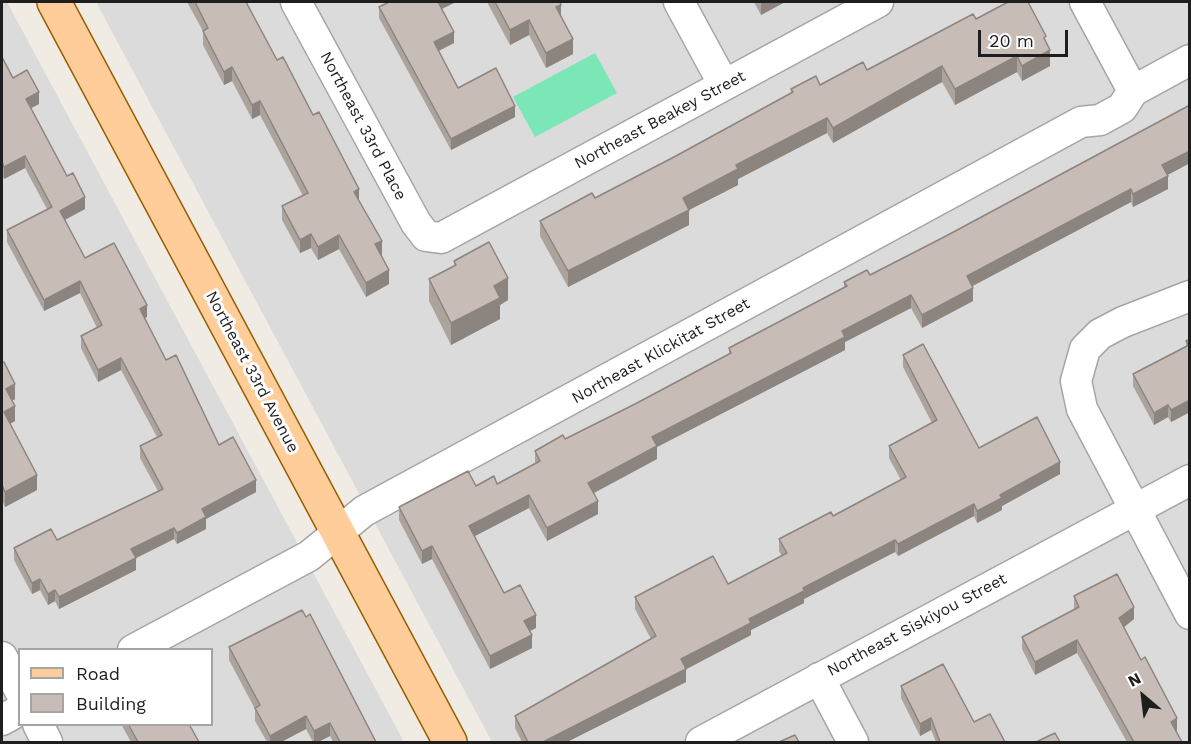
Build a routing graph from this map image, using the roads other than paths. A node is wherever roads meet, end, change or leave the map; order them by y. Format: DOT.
graph roads {
  1 [pos="54,2"];
  2 [pos="297,2"];
  3 [pos="679,2"];
  4 [pos="878,2"];
  5 [pos="1085,2"];
  6 [pos="1190,60"];
  7 [pos="724,85"];
  8 [pos="1133,91"];
  9 [pos="441,238"];
  10 [pos="1190,296"];
  11 [pos="1190,480"];
  12 [pos="1133,508"];
  13 [pos="337,533"];
  14 [pos="1190,614"];
  15 [pos="138,648"];
  16 [pos="2,657"];
  17 [pos="819,678"];
  18 [pos="18,687"];
  19 [pos="18,711"];
  20 [pos="2,720"];
  21 [pos="39,726"];
  22 [pos="47,742"];
  23 [pos="450,742"];
  24 [pos="700,742"];
  25 [pos="853,742"];
  1 -- 13 [label="main road, Northeast 33rd Avenue"];
  2 -- 9 [label="street, Northeast 33rd Place"];
  3 -- 7 [label="street"];
  4 -- 7 [label="street, Northeast Beakey Street"];
  5 -- 8 [label="street"];
  6 -- 8 [label="street, Northeast Klickitat Street"];
  7 -- 9 [label="street, Northeast Beakey Street"];
  8 -- 13 [label="street, Northeast Klickitat Street"];
  10 -- 12 [label="street"];
  11 -- 12 [label="street, Northeast Siskiyou Street"];
  12 -- 14 [label="street"];
  12 -- 17 [label="street, Northeast Siskiyou Street"];
  13 -- 15 [label="street, Northeast Klickitat Street"];
  13 -- 23 [label="main road, Northeast 33rd Avenue"];
  16 -- 18 [label="street"];
  17 -- 24 [label="street, Northeast Siskiyou Street"];
  17 -- 25 [label="street"];
  19 -- 20 [label="street"];
  21 -- 22 [label="street"];
}
